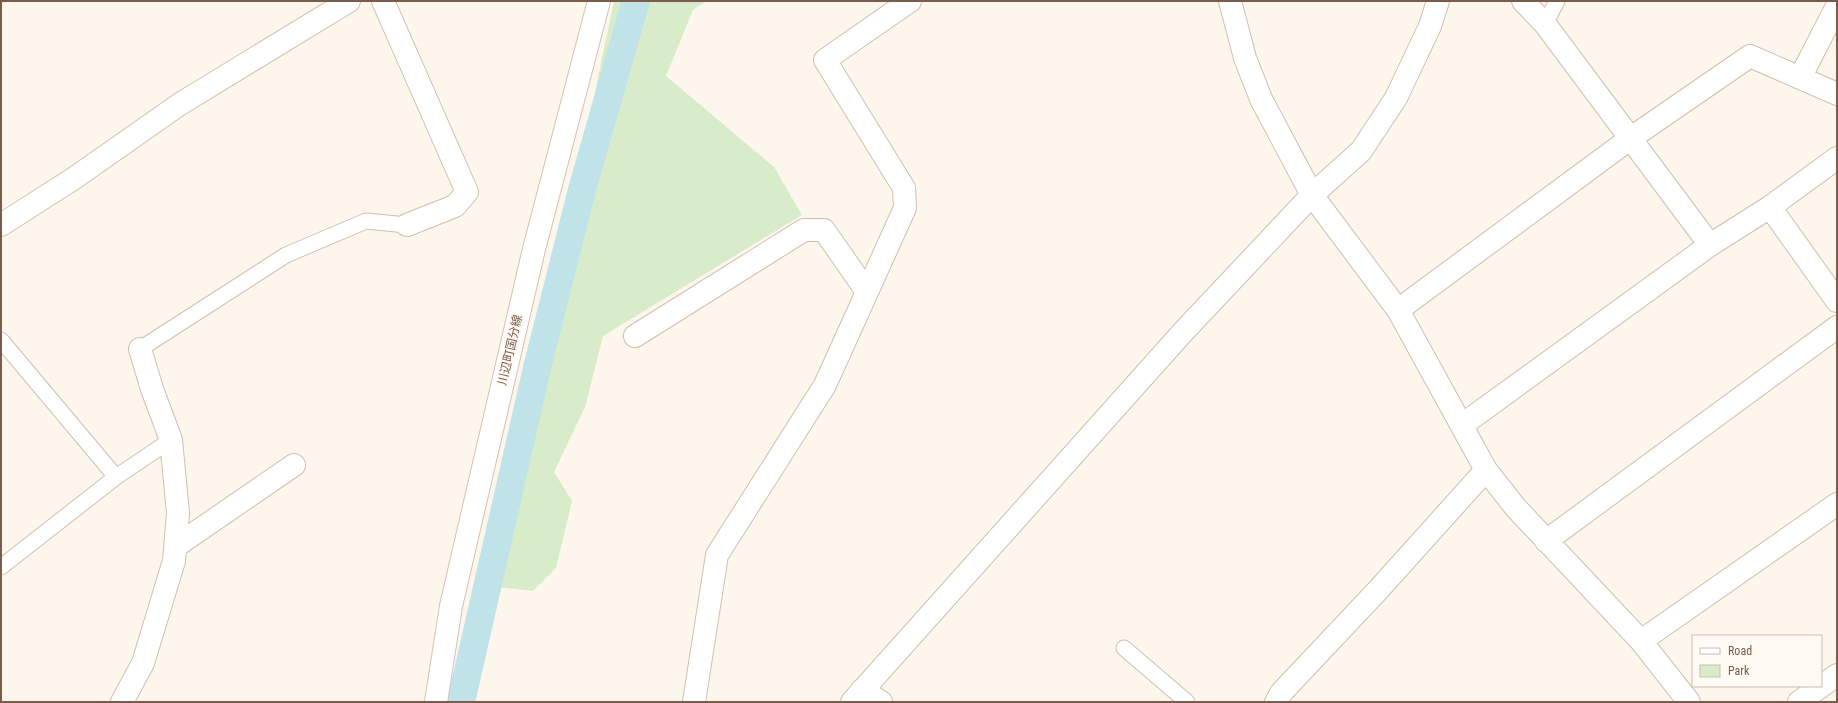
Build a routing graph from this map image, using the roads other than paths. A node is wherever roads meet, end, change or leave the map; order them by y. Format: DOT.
graph roads {
  1 [pos="349,1"];
  2 [pos="383,1"];
  3 [pos="599,1"];
  4 [pos="910,1"];
  5 [pos="1230,1"];
  6 [pos="1438,1"];
  7 [pos="1523,1"];
  8 [pos="1557,1"];
  9 [pos="1837,6"];
  10 [pos="1545,24"];
  11 [pos="1800,78"];
  12 [pos="1837,94"];
  13 [pos="1631,138"];
  14 [pos="1837,158"];
  15 [pos="1312,195"];
  16 [pos="1770,207"];
  17 [pos="1,225"];
  18 [pos="407,225"];
  19 [pos="1710,246"];
  20 [pos="867,292"];
  21 [pos="1837,301"];
  22 [pos="1398,310"];
  23 [pos="1837,327"];
  24 [pos="635,336"];
  25 [pos="1,340"];
  26 [pos="140,349"];
  27 [pos="1462,425"];
  28 [pos="171,440"];
  29 [pos="294,465"];
  30 [pos="1486,470"];
  31 [pos="116,477"];
  32 [pos="1837,504"];
  33 [pos="1546,541"];
  34 [pos="176,546"];
  35 [pos="1,567"];
  36 [pos="1641,641"];
  37 [pos="1124,648"];
  38 [pos="1837,675"];
  39 [pos="1822,686"];
  40 [pos="1820,687"];
  41 [pos="857,696"];
  42 [pos="122,702"];
  43 [pos="436,702"];
  44 [pos="694,702"];
  45 [pos="881,702"];
  46 [pos="1186,702"];
  47 [pos="1276,702"];
  48 [pos="1689,702"];
  49 [pos="1799,702"];
  1 -- 17 [label="street"];
  2 -- 18 [label="street"];
  3 -- 43 [label="street, 川辺町国分線"];
  4 -- 20 [label="street"];
  5 -- 15 [label="street"];
  6 -- 15 [label="street"];
  7 -- 10 [label="street"];
  8 -- 10 [label="lane"];
  9 -- 11 [label="street"];
  10 -- 13 [label="street"];
  11 -- 12 [label="street"];
  11 -- 13 [label="street"];
  13 -- 19 [label="street"];
  13 -- 22 [label="street"];
  14 -- 16 [label="street"];
  15 -- 22 [label="street"];
  15 -- 41 [label="street"];
  16 -- 19 [label="street"];
  16 -- 21 [label="street"];
  18 -- 26 [label="lane"];
  19 -- 27 [label="street"];
  20 -- 24 [label="street"];
  20 -- 44 [label="street"];
  22 -- 27 [label="street"];
  23 -- 33 [label="street"];
  25 -- 31 [label="lane"];
  26 -- 28 [label="street"];
  27 -- 30 [label="street"];
  28 -- 31 [label="lane"];
  28 -- 34 [label="street"];
  29 -- 34 [label="street"];
  30 -- 33 [label="street"];
  30 -- 47 [label="street"];
  31 -- 35 [label="lane"];
  32 -- 36 [label="street"];
  33 -- 36 [label="street"];
  34 -- 42 [label="street"];
  36 -- 48 [label="street"];
  37 -- 46 [label="lane"];
  38 -- 39 [label="street"];
  40 -- 49 [label="street"];
  41 -- 45 [label="street"];
}
